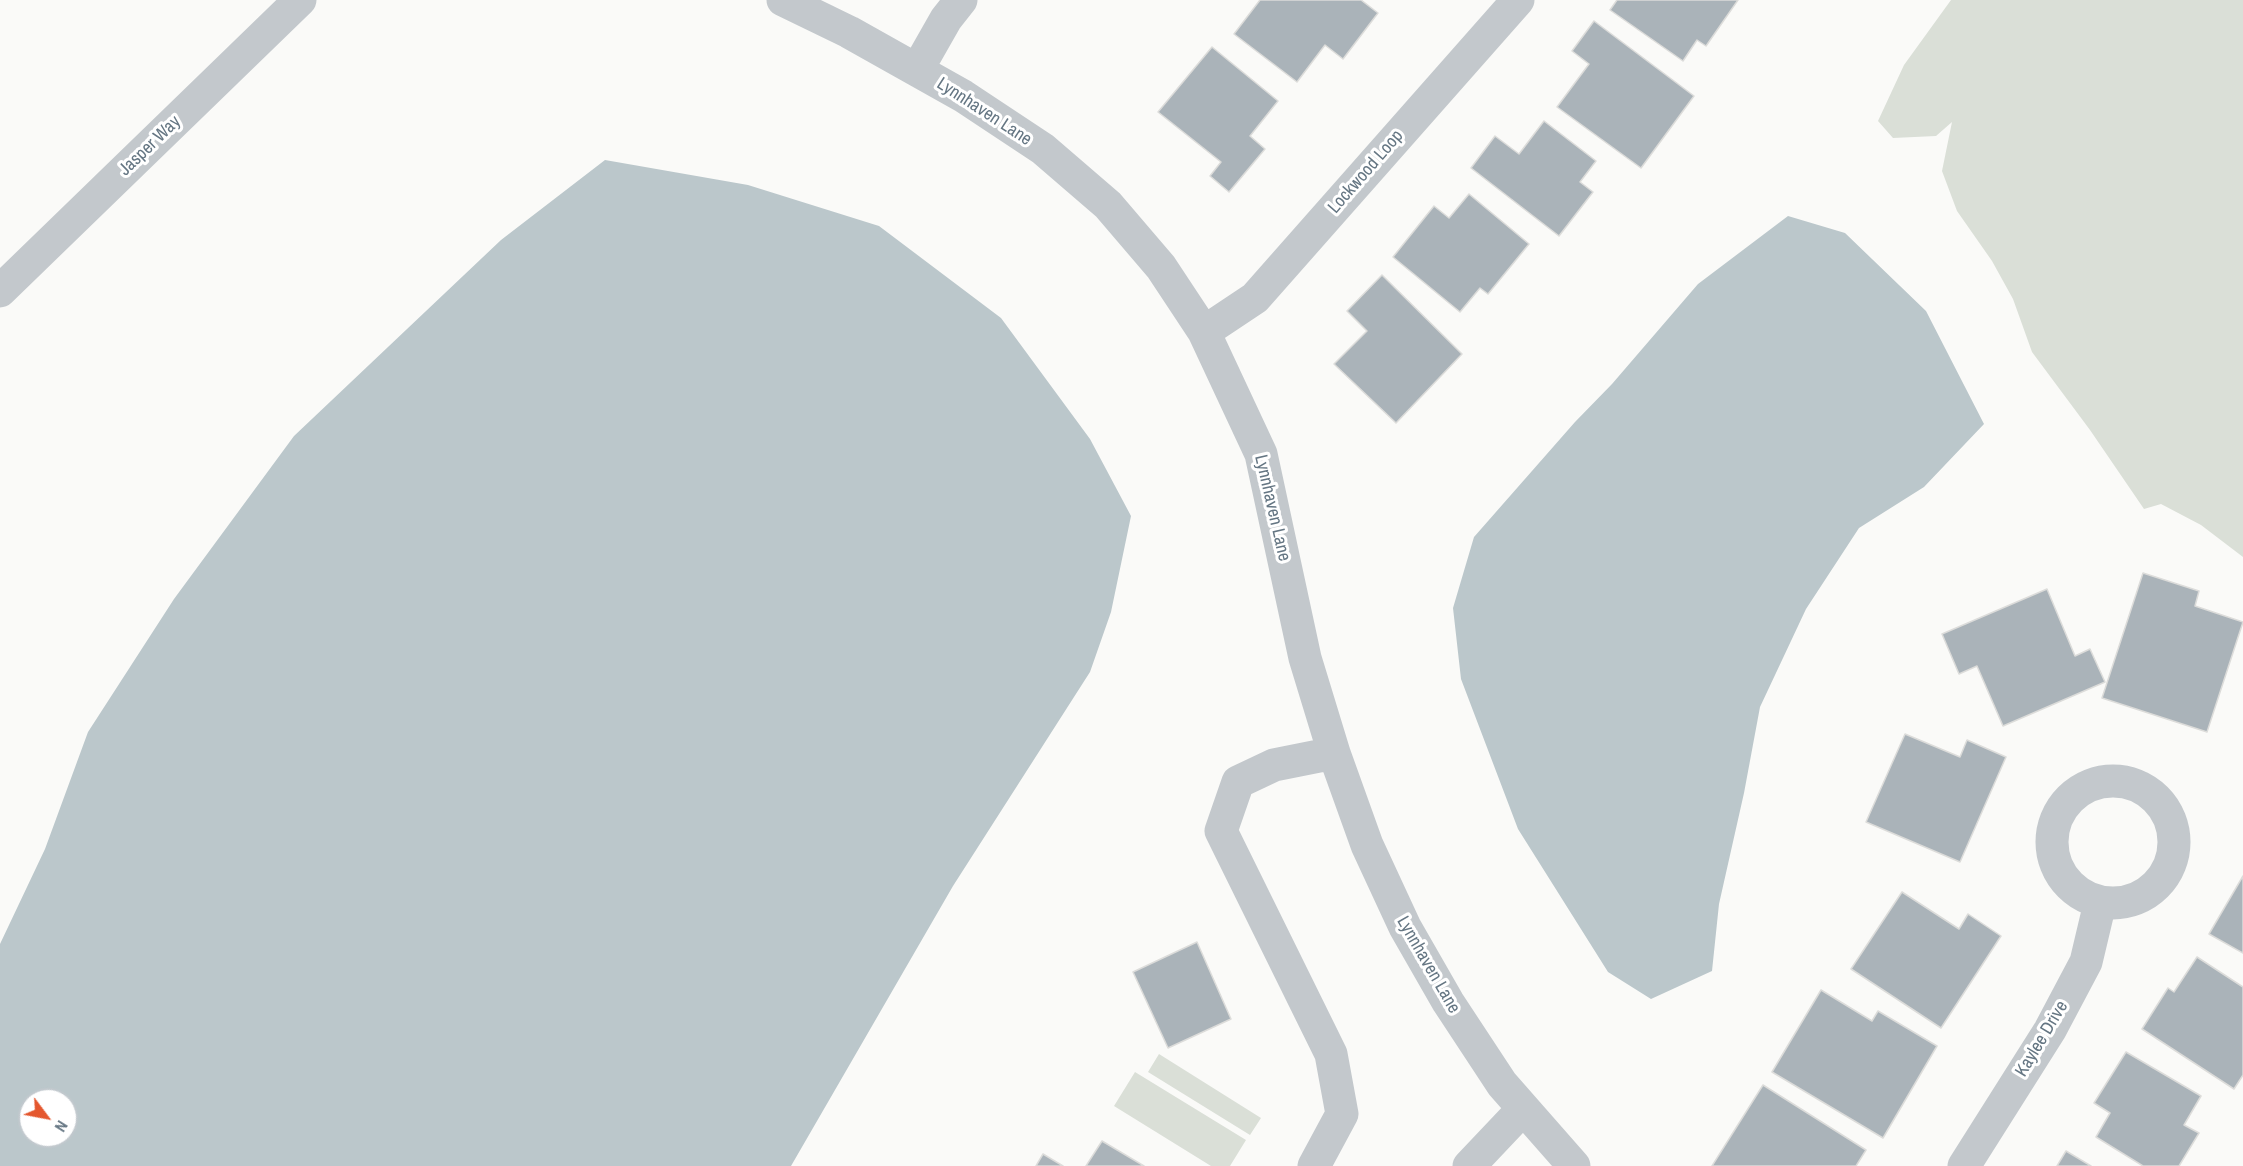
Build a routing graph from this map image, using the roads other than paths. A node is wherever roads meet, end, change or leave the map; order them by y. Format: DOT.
graph roads {
  1 [pos="300,0"];
  2 [pos="783,0"];
  3 [pos="962,0"];
  4 [pos="1518,0"];
  5 [pos="917,70"];
  6 [pos="0,291"];
  7 [pos="1204,332"];
  8 [pos="1334,753"];
  9 [pos="2100,903"];
  10 [pos="1523,1109"];
  11 [pos="1314,1166"];
  12 [pos="1469,1166"];
  13 [pos="1574,1166"];
  14 [pos="1964,1166"];
  1 -- 6 [label="street, Jasper Way"];
  2 -- 5 [label="street, Lynnhaven Lane"];
  3 -- 5 [label="street"];
  4 -- 7 [label="street, Lockwood Loop"];
  5 -- 7 [label="street, Lynnhaven Lane"];
  7 -- 8 [label="street, Lynnhaven Lane"];
  8 -- 10 [label="street, Lynnhaven Lane"];
  8 -- 11 [label="street"];
  9 -- 14 [label="street, Kaylee Drive"];
  10 -- 12 [label="street"];
  10 -- 13 [label="street, Lynnhaven Lane"];
}
